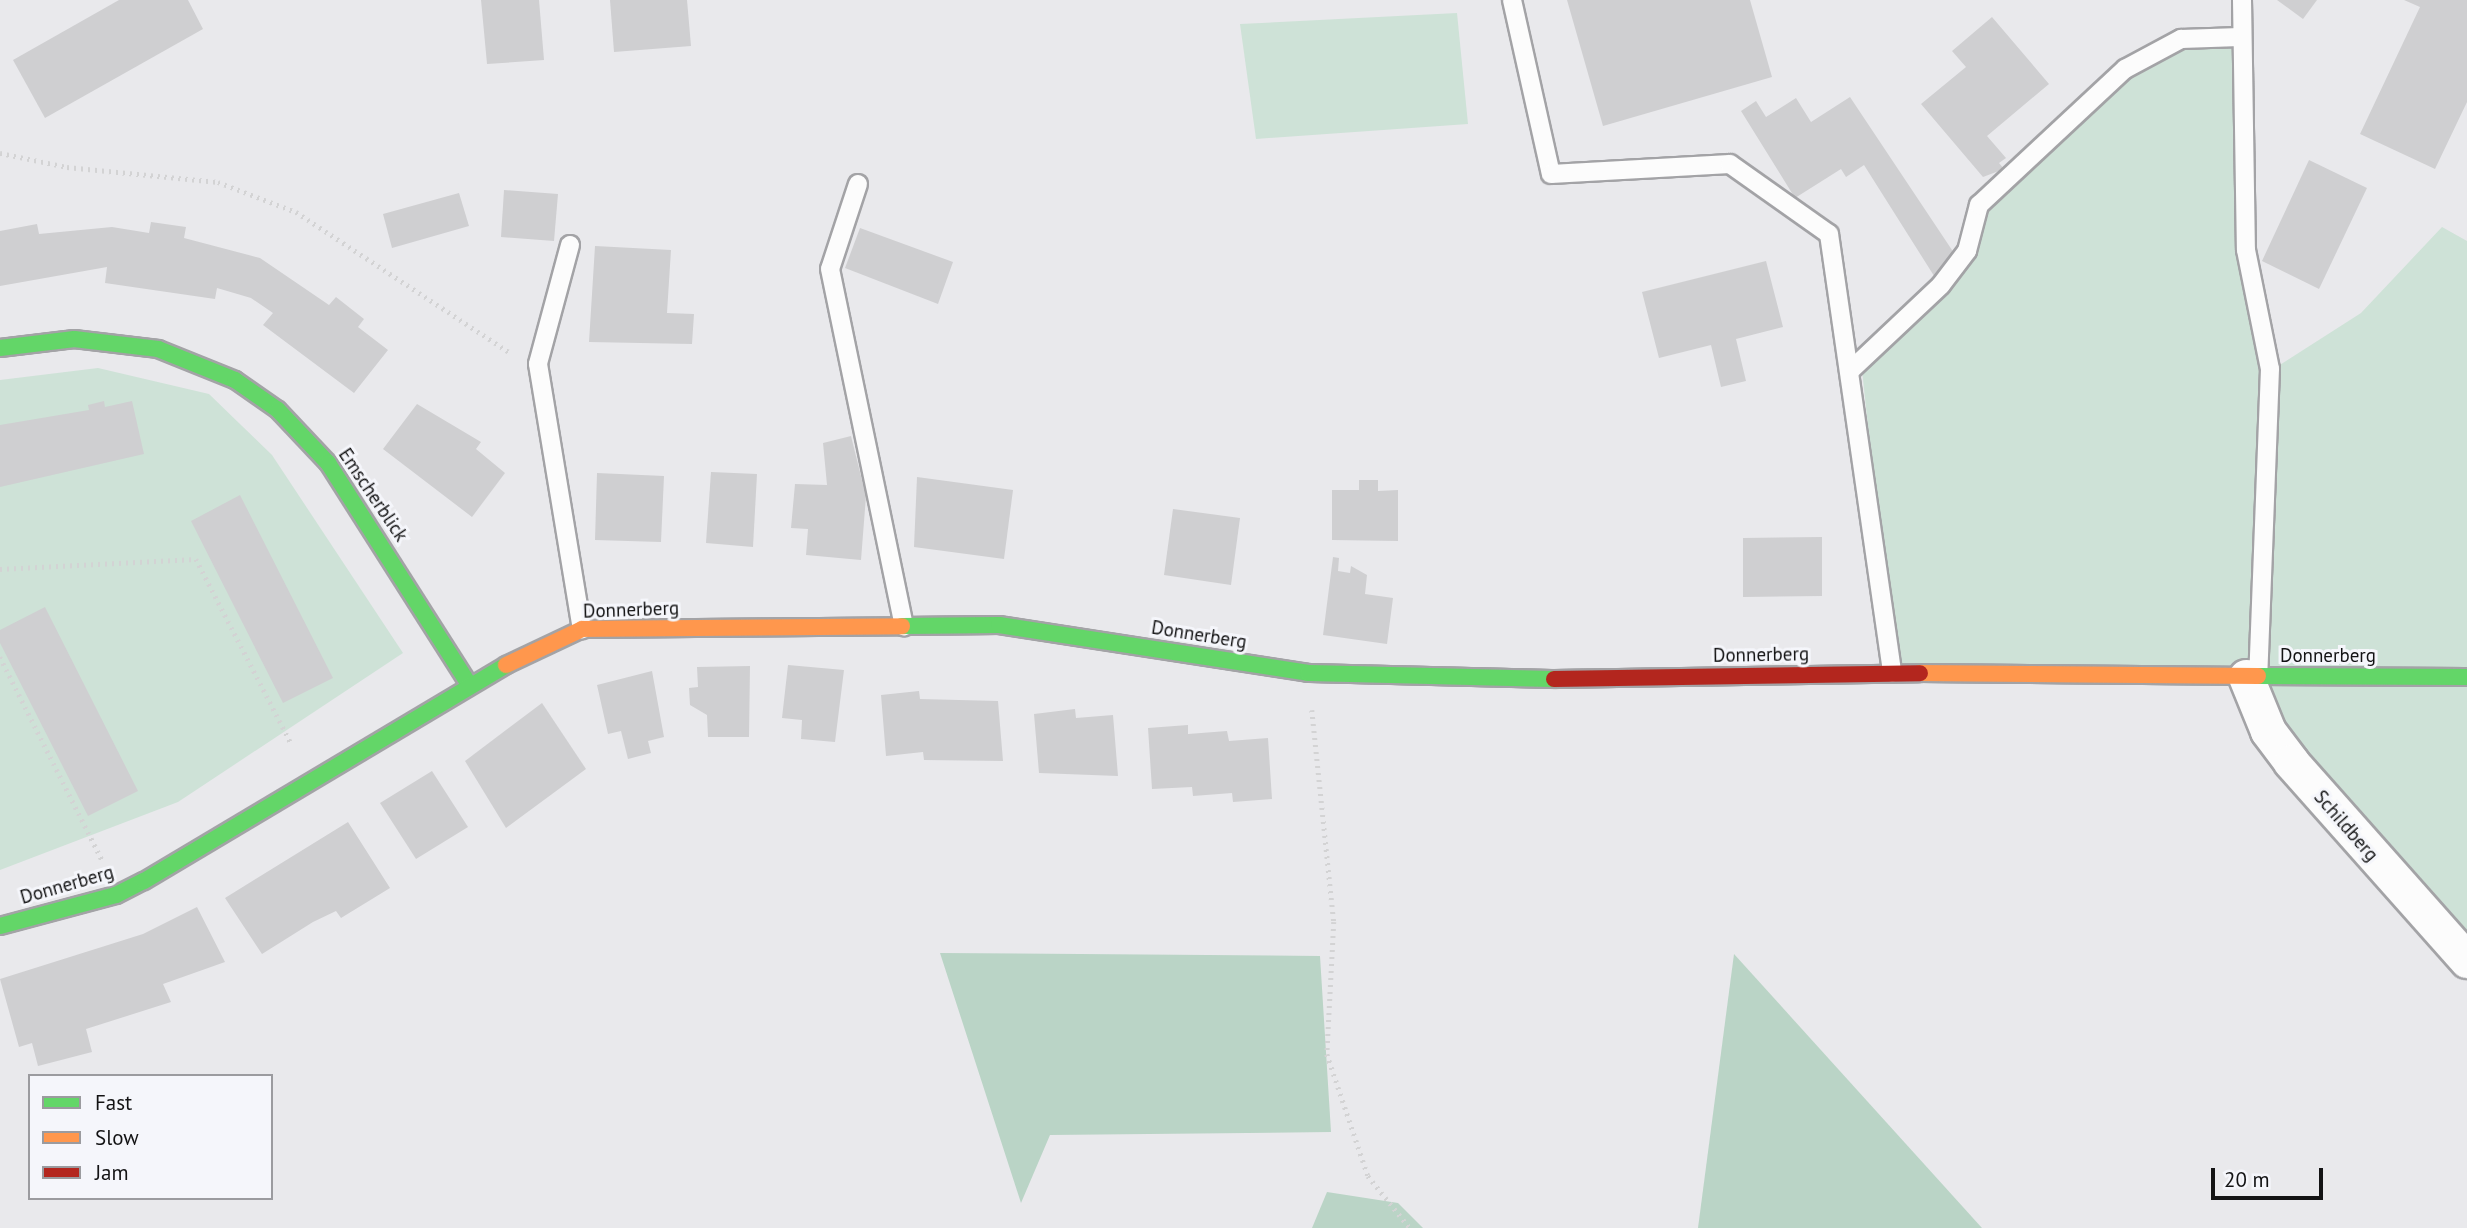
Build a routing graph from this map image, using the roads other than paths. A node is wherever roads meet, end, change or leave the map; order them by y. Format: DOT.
graph roads {
  1 [pos="1512,0"];
  2 [pos="2242,0"];
  3 [pos="2240,37"];
  4 [pos="858,184"];
  5 [pos="570,245"];
  6 [pos="0,348"];
  7 [pos="1852,369"];
  8 [pos="904,626"];
  9 [pos="582,629"];
  10 [pos="1892,673"];
  11 [pos="2252,677"];
  12 [pos="2467,677"];
  13 [pos="468,683"];
  14 [pos="0,926"];
  15 [pos="2467,960"];
  1 -- 7 [label="lane"];
  2 -- 3 [label="lane"];
  3 -- 7 [label="lane"];
  3 -- 11 [label="lane"];
  4 -- 8 [label="lane"];
  5 -- 9 [label="lane"];
  6 -- 13 [label="street, Emscherblick"];
  7 -- 10 [label="lane"];
  8 -- 9 [label="street, Donnerberg"];
  8 -- 10 [label="street, Donnerberg"];
  9 -- 13 [label="street, Donnerberg"];
  10 -- 11 [label="street, Donnerberg"];
  11 -- 12 [label="street, Donnerberg"];
  11 -- 15 [label="street, Schildberg"];
  13 -- 14 [label="street, Donnerberg"];
}
